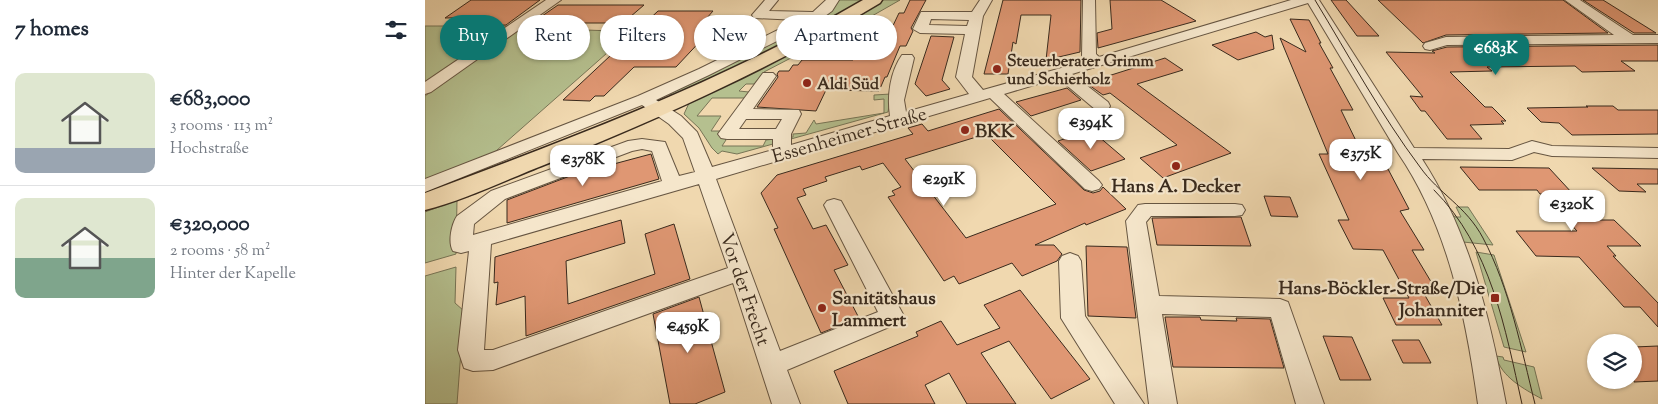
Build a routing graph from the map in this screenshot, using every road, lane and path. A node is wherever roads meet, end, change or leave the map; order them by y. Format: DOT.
graph roads {
  1 [pos="555,0"];
  2 [pos="772,0"];
  3 [pos="833,0"];
  4 [pos="874,0"];
  5 [pos="986,0"];
  6 [pos="1089,0"];
  7 [pos="1305,0"];
  8 [pos="1313,0"];
  9 [pos="1571,0"];
  10 [pos="1283,7"];
  11 [pos="1321,14"];
  12 [pos="776,15"];
  13 [pos="816,15"];
  14 [pos="776,36"];
  15 [pos="1658,39"];
  16 [pos="1631,40"];
  17 [pos="1430,46"];
  18 [pos="907,58"];
  19 [pos="1097,62"];
  20 [pos="1060,72"];
  21 [pos="768,76"];
  22 [pos="425,89"];
  23 [pos="986,94"];
  24 [pos="652,104"];
  25 [pos="1102,106"];
  26 [pos="741,114"];
  27 [pos="899,119"];
  28 [pos="782,134"];
  29 [pos="782,153"];
  30 [pos="1407,153"];
  31 [pos="1658,153"];
  32 [pos="706,175"];
  33 [pos="673,185"];
  34 [pos="1092,185"];
  35 [pos="425,186"];
  36 [pos="425,202"];
  37 [pos="834,205"];
  38 [pos="1235,210"];
  39 [pos="481,241"];
  40 [pos="1070,261"];
  41 [pos="741,272"];
  42 [pos="1149,305"];
  43 [pos="772,365"];
  44 [pos="786,404"];
  45 [pos="1130,404"];
  46 [pos="1163,404"];
  47 [pos="1310,404"];
  48 [pos="1492,404"];
  1 -- 22 [label="street"];
  2 -- 12 [label="street"];
  3 -- 13 [label="street"];
  4 -- 24 [label="main road"];
  5 -- 23 [label="street"];
  6 -- 19 [label="street"];
  7 -- 10 [label="street, Essenheimer Straße"];
  8 -- 11 [label="street"];
  9 -- 16 [label="street"];
  10 -- 11 [label="street, Essenheimer Straße"];
  10 -- 19 [label="street, Essenheimer Straße"];
  11 -- 30 [label="street"];
  14 -- 24 [label="street"];
  15 -- 16 [label="street"];
  16 -- 17 [label="street"];
  18 -- 27 [label="street"];
  19 -- 20 [label="street, Essenheimer Straße"];
  20 -- 23 [label="street, Essenheimer Straße"];
  20 -- 25 [label="street"];
  21 -- 26 [label="street"];
  23 -- 27 [label="street, Essenheimer Straße"];
  23 -- 34 [label="street"];
  24 -- 32 [label="street"];
  24 -- 35 [label="street"];
  24 -- 36 [label="main road"];
  26 -- 28 [label="street"];
  26 -- 28 [label="street"];
  27 -- 29 [label="street, Essenheimer Straße"];
  28 -- 29 [label="street"];
  29 -- 32 [label="street, Essenheimer Straße"];
  30 -- 31 [label="street"];
  30 -- 48 [label="street"];
  32 -- 33 [label="street, Essenheimer Straße"];
  32 -- 41 [label="street, Vor der Frecht"];
  33 -- 39 [label="street, Essenheimer Straße"];
  33 -- 39 [label="street, Essenheimer Straße"];
  37 -- 43 [label="street"];
  38 -- 42 [label="street"];
  39 -- 41 [label="street"];
  40 -- 45 [label="street"];
  41 -- 43 [label="street, Vor der Frecht"];
  42 -- 46 [label="street"];
  42 -- 47 [label="street"];
  43 -- 44 [label="street, Vor der Frecht"];
}
